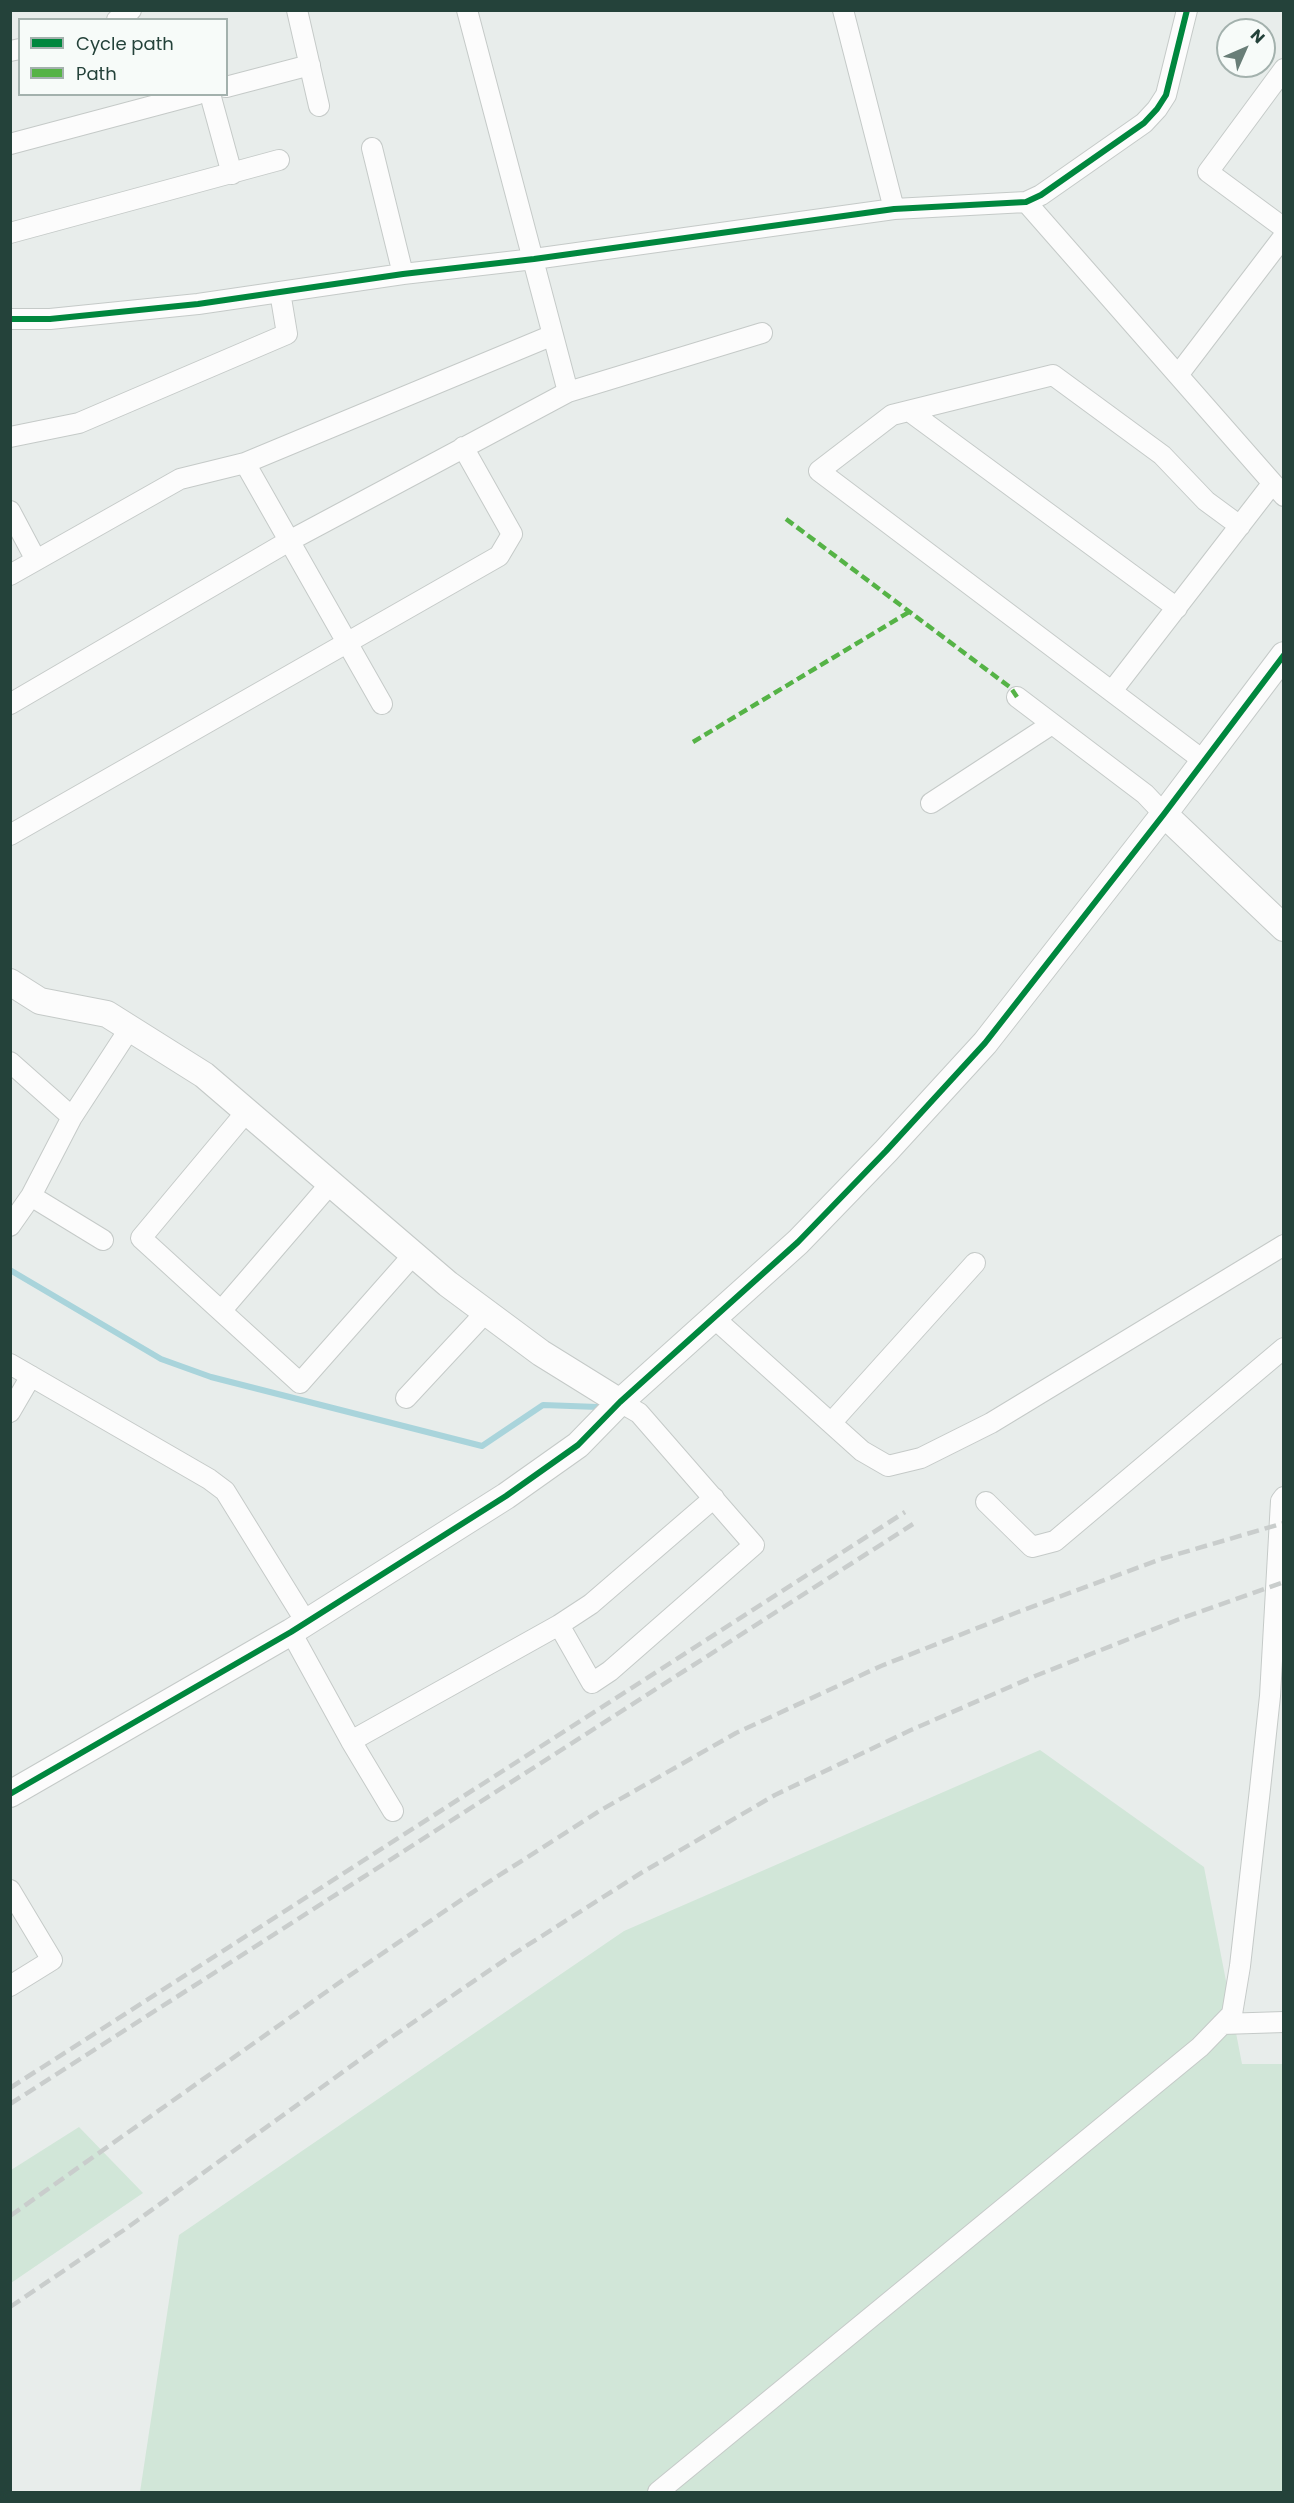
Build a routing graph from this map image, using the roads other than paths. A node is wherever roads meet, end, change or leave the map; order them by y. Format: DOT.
graph roads {
  1 [pos="297,10"];
  2 [pos="467,10"];
  3 [pos="843,10"];
  4 [pos="1187,10"];
  5 [pos="310,65"];
  6 [pos="1284,69"];
  7 [pos="228,86"];
  8 [pos="190,96"];
  9 [pos="211,96"];
  10 [pos="320,106"];
  11 [pos="10,144"];
  12 [pos="372,148"];
  13 [pos="279,160"];
  14 [pos="232,174"];
  15 [pos="1026,202"];
  16 [pos="894,209"];
  17 [pos="1284,228"];
  18 [pos="10,233"];
  19 [pos="1284,236"];
  20 [pos="534,259"];
  21 [pos="403,274"];
  22 [pos="280,292"];
  23 [pos="11,316"];
  24 [pos="762,333"];
  25 [pos="553,335"];
  26 [pos="1178,375"];
  27 [pos="568,392"];
  28 [pos="909,411"];
  29 [pos="10,437"];
  30 [pos="463,447"];
  31 [pos="245,463"];
  32 [pos="1278,490"];
  33 [pos="10,511"];
  34 [pos="1240,526"];
  35 [pos="289,541"];
  36 [pos="36,560"];
  37 [pos="10,575"];
  38 [pos="1177,608"];
  39 [pos="347,642"];
  40 [pos="1284,655"];
  41 [pos="1112,691"];
  42 [pos="1017,697"];
  43 [pos="10,704"];
  44 [pos="382,704"];
  45 [pos="1052,724"];
  46 [pos="1204,761"];
  47 [pos="931,803"];
  48 [pos="1164,814"];
  49 [pos="10,835"];
  50 [pos="1284,928"];
  51 [pos="10,982"];
  52 [pos="130,1028"];
  53 [pos="10,1062"];
  54 [pos="247,1111"];
  55 [pos="72,1117"];
  56 [pos="330,1184"];
  57 [pos="31,1196"];
  58 [pos="10,1226"];
  59 [pos="103,1240"];
  60 [pos="1284,1245"];
  61 [pos="414,1254"];
  62 [pos="975,1263"];
  63 [pos="221,1311"];
  64 [pos="486,1312"];
  65 [pos="714,1318"];
  66 [pos="1284,1348"];
  67 [pos="10,1364"];
  68 [pos="31,1376"];
  69 [pos="406,1398"];
  70 [pos="621,1402"];
  71 [pos="10,1412"];
  72 [pos="831,1423"];
  73 [pos="1284,1497"];
  74 [pos="714,1498"];
  75 [pos="986,1502"];
  76 [pos="559,1625"];
  77 [pos="298,1627"];
  78 [pos="351,1741"];
  79 [pos="10,1794"];
  80 [pos="393,1811"];
  81 [pos="10,1890"];
  82 [pos="10,1986"];
  83 [pos="1284,2022"];
  84 [pos="1222,2024"];
  85 [pos="658,2493"];
  1 -- 5 [label="street"];
  2 -- 20 [label="street"];
  3 -- 16 [label="street"];
  4 -- 15 [label="street"];
  5 -- 7 [label="street"];
  5 -- 10 [label="street"];
  6 -- 17 [label="street"];
  8 -- 11 [label="street"];
  9 -- 14 [label="street"];
  12 -- 21 [label="street"];
  13 -- 14 [label="street"];
  14 -- 18 [label="street"];
  15 -- 16 [label="street"];
  15 -- 26 [label="street"];
  16 -- 20 [label="street"];
  19 -- 26 [label="street"];
  20 -- 21 [label="street"];
  20 -- 25 [label="street"];
  21 -- 22 [label="street"];
  22 -- 23 [label="street"];
  22 -- 29 [label="street"];
  24 -- 27 [label="street"];
  25 -- 27 [label="street"];
  25 -- 31 [label="street"];
  26 -- 32 [label="street"];
  27 -- 30 [label="street"];
  28 -- 34 [label="street"];
  28 -- 38 [label="street"];
  28 -- 41 [label="street"];
  30 -- 35 [label="street"];
  30 -- 39 [label="street"];
  31 -- 35 [label="street"];
  31 -- 36 [label="street"];
  32 -- 34 [label="street"];
  33 -- 36 [label="street"];
  34 -- 38 [label="street"];
  35 -- 39 [label="street"];
  35 -- 43 [label="street"];
  36 -- 37 [label="street"];
  38 -- 41 [label="street"];
  39 -- 44 [label="street"];
  39 -- 49 [label="street"];
  40 -- 46 [label="street"];
  41 -- 46 [label="street"];
  42 -- 45 [label="street"];
  45 -- 47 [label="street"];
  45 -- 48 [label="street"];
  46 -- 48 [label="street"];
  48 -- 50 [label="street"];
  48 -- 65 [label="street"];
  51 -- 52 [label="street"];
  52 -- 54 [label="street"];
  52 -- 55 [label="street"];
  53 -- 55 [label="street"];
  54 -- 56 [label="street"];
  54 -- 63 [label="street"];
  55 -- 57 [label="street"];
  56 -- 61 [label="street"];
  56 -- 63 [label="street"];
  57 -- 58 [label="street"];
  57 -- 59 [label="street"];
  60 -- 72 [label="street"];
  61 -- 63 [label="street"];
  61 -- 64 [label="street"];
  62 -- 72 [label="street"];
  64 -- 69 [label="street"];
  64 -- 70 [label="street"];
  65 -- 70 [label="street"];
  65 -- 72 [label="street"];
  66 -- 75 [label="street"];
  67 -- 68 [label="street"];
  68 -- 71 [label="street"];
  68 -- 77 [label="street"];
  70 -- 74 [label="street"];
  70 -- 77 [label="street"];
  73 -- 84 [label="street"];
  74 -- 76 [label="street"];
  74 -- 76 [label="street"];
  76 -- 78 [label="street"];
  77 -- 78 [label="street"];
  77 -- 79 [label="street"];
  78 -- 80 [label="street"];
  81 -- 82 [label="street"];
  83 -- 84 [label="street"];
  84 -- 85 [label="street"];
}
